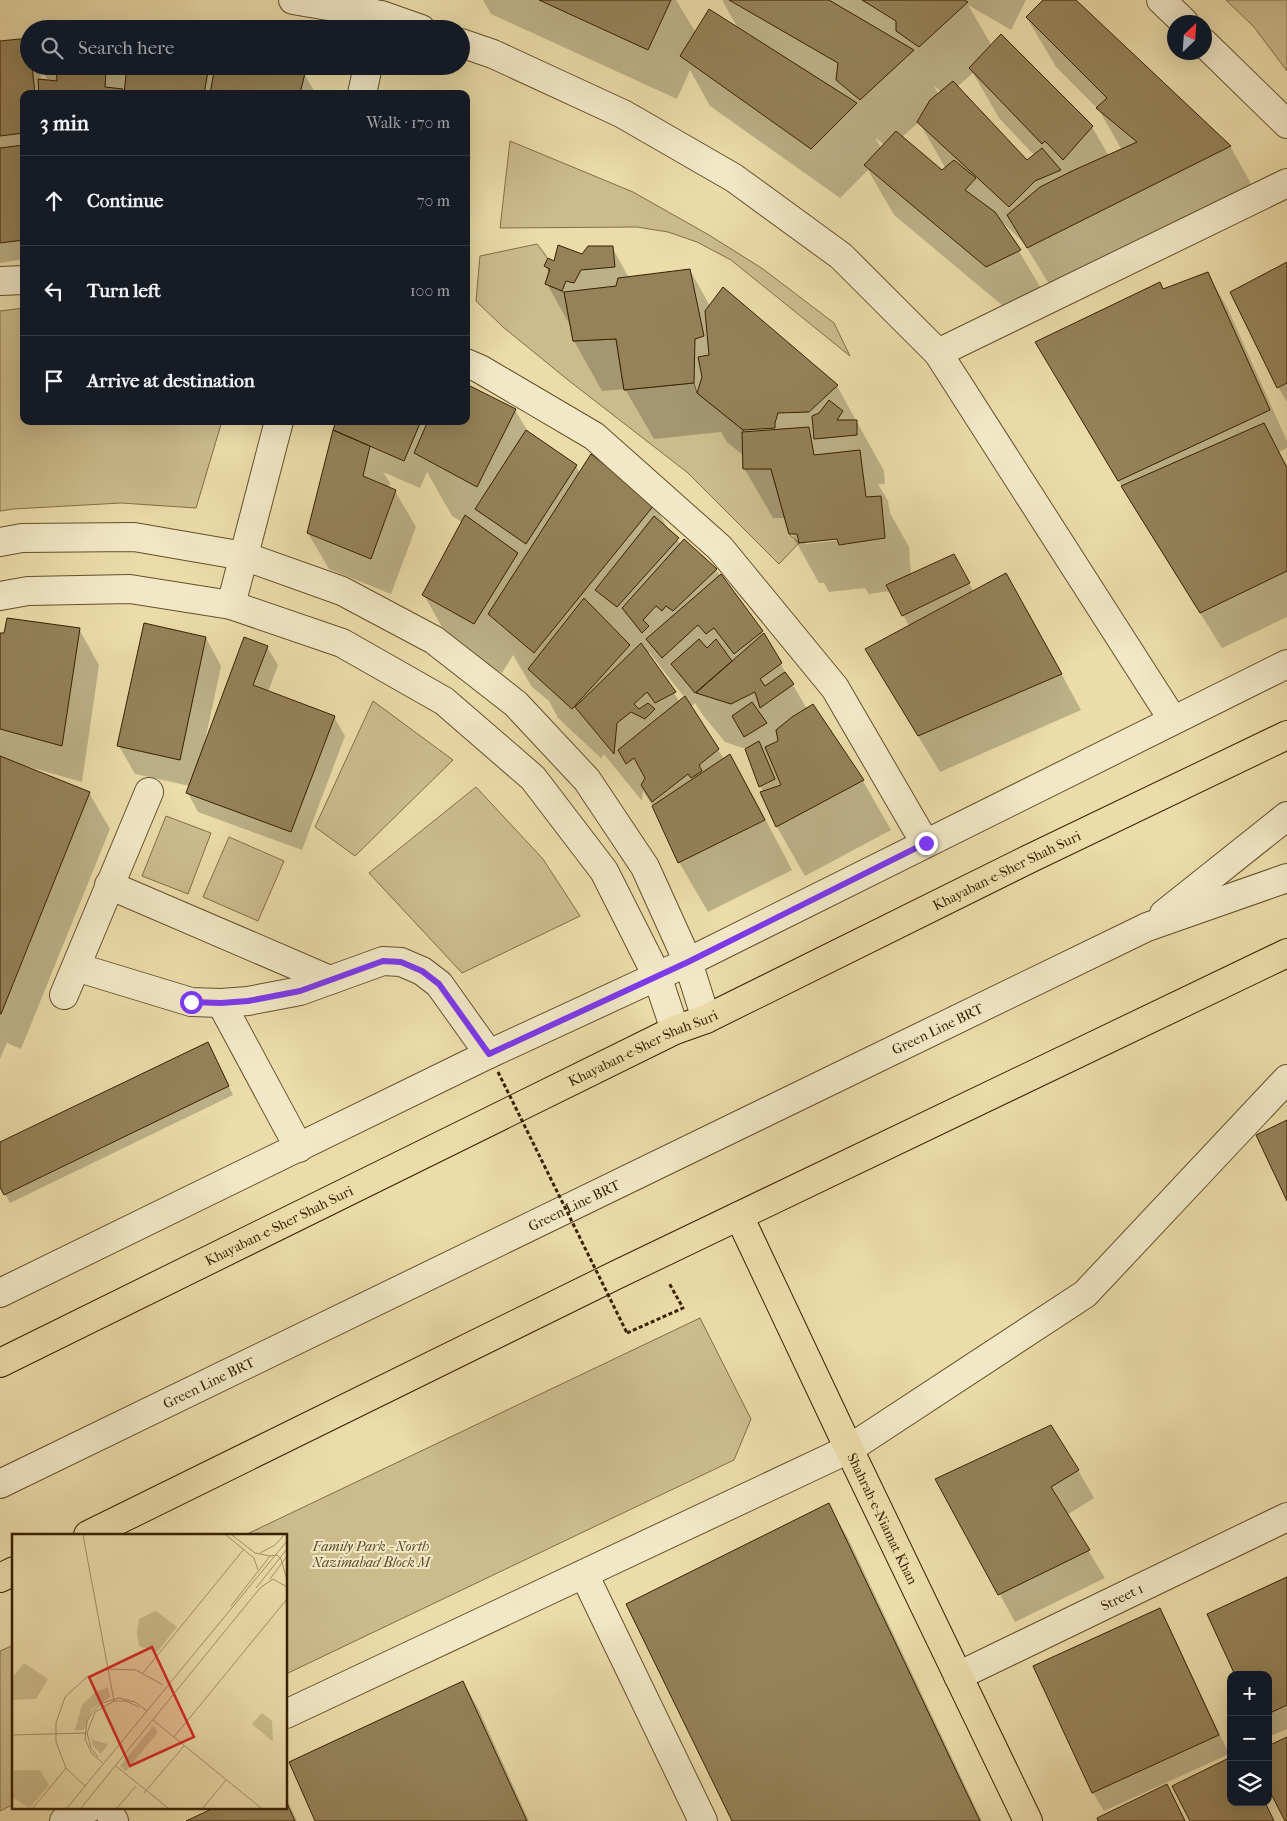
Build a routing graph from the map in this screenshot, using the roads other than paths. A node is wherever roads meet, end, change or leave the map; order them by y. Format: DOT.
graph roads {
  1 [pos="293,0"];
  2 [pos="1161,0"];
  3 [pos="381,14"];
  4 [pos="1177,15"];
  5 [pos="397,20"];
  6 [pos="470,46"];
  7 [pos="1212,51"];
  8 [pos="366,75"];
  9 [pos="363,90"];
  10 [pos="1287,124"];
  11 [pos="1287,183"];
  12 [pos="20,280"];
  13 [pos="0,281"];
  14 [pos="938,353"];
  15 [pos="470,365"];
  16 [pos="278,425"];
  17 [pos="0,542"];
  18 [pos="244,556"];
  19 [pos="0,596"];
  20 [pos="232,605"];
  21 [pos="1287,664"];
  22 [pos="1173,720"];
  23 [pos="1287,735"];
  24 [pos="149,792"];
  25 [pos="1287,816"];
  26 [pos="926,843"];
  27 [pos="1287,878"];
  28 [pos="109,885"];
  29 [pos="1147,927"];
  30 [pos="1287,953"];
  31 [pos="688,962"];
  32 [pos="76,966"];
  33 [pos="657,976"];
  34 [pos="330,980"];
  35 [pos="64,995"];
  36 [pos="221,1003"];
  37 [pos="706,1019"];
  38 [pos="675,1030"];
  39 [pos="494,1063"];
  40 [pos="1287,1080"];
  41 [pos="299,1148"];
  42 [pos="739,1216"];
  43 [pos="0,1293"];
  44 [pos="0,1362"];
  45 [pos="849,1449"];
  46 [pos="0,1484"];
  47 [pos="1287,1517"];
  48 [pos="90,1534"];
  49 [pos="12,1572"];
  50 [pos="584,1574"];
  51 [pos="0,1578"];
  52 [pos="958,1676"];
  53 [pos="288,1713"];
  54 [pos="89,1808"];
  55 [pos="108,1808"];
  56 [pos="64,1821"];
  57 [pos="114,1821"];
  58 [pos="703,1821"];
  59 [pos="1028,1821"];
  1 -- 3 [label="street"];
  2 -- 4 [label="street"];
  3 -- 5 [label="street"];
  6 -- 14 [label="street"];
  7 -- 10 [label="street"];
  8 -- 9 [label="street"];
  11 -- 14 [label="street"];
  12 -- 13 [label="street"];
  14 -- 22 [label="street"];
  15 -- 26 [label="street"];
  16 -- 18 [label="street"];
  17 -- 18 [label="street"];
  18 -- 20 [label="street"];
  18 -- 31 [label="street"];
  19 -- 20 [label="street"];
  20 -- 33 [label="street"];
  21 -- 22 [label="street"];
  22 -- 26 [label="street"];
  23 -- 37 [label="main road, Khayaban-e-Sher Shah Suri"];
  24 -- 28 [label="street"];
  25 -- 29 [label="street, Green Line BRT"];
  26 -- 31 [label="street"];
  27 -- 29 [label="street, Green Line BRT"];
  28 -- 32 [label="street"];
  28 -- 34 [label="street"];
  29 -- 46 [label="street, Green Line BRT"];
  30 -- 42 [label="main road"];
  31 -- 33 [label="street"];
  31 -- 37 [label="street"];
  32 -- 35 [label="street"];
  32 -- 36 [label="street"];
  33 -- 38 [label="street"];
  33 -- 39 [label="street"];
  34 -- 36 [label="street"];
  34 -- 39 [label="street"];
  36 -- 41 [label="street"];
  37 -- 38 [label="main road, Khayaban-e-Sher Shah Suri"];
  38 -- 44 [label="main road, Khayaban-e-Sher Shah Suri"];
  39 -- 41 [label="street"];
  40 -- 45 [label="street"];
  41 -- 43 [label="street"];
  42 -- 45 [label="main road, Shahrah-e-Niamat Khan"];
  42 -- 48 [label="main road"];
  45 -- 50 [label="street"];
  45 -- 52 [label="main road, Shahrah-e-Niamat Khan"];
  47 -- 52 [label="street, Street 1"];
  49 -- 51 [label="main road"];
  50 -- 53 [label="street"];
  50 -- 58 [label="street"];
  52 -- 59 [label="main road, Shahrah-e-Niamat Khan"];
  54 -- 56 [label="street"];
  55 -- 57 [label="street"];
}
